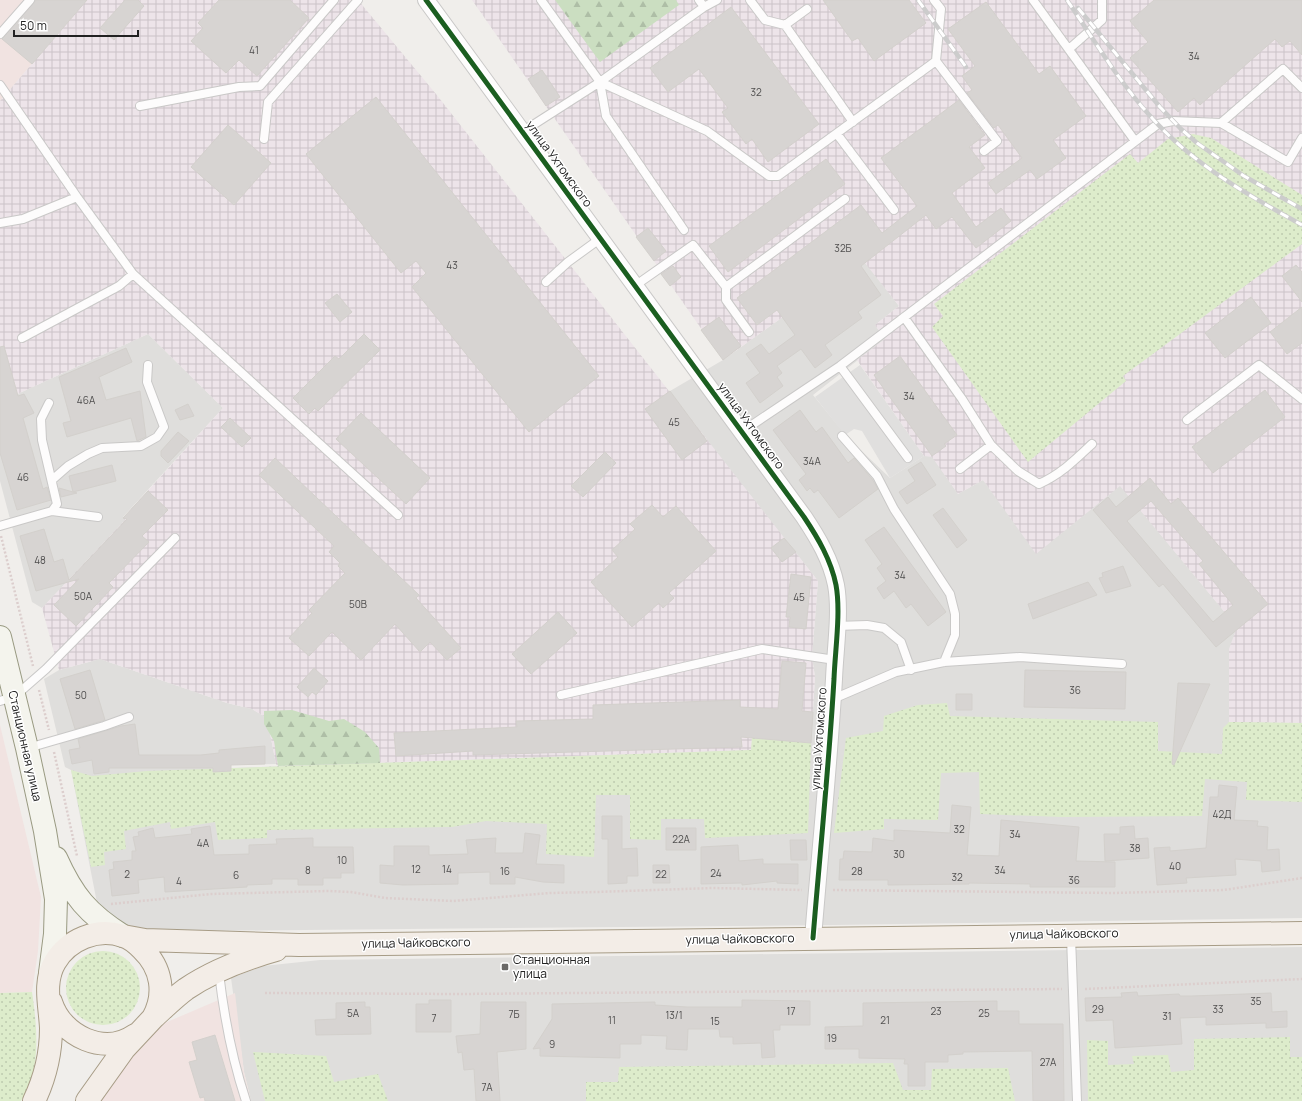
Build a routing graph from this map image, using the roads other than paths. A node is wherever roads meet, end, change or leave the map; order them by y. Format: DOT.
graph roads {
  1 [pos="30,0"];
  2 [pos="334,0"];
  3 [pos="358,0"];
  4 [pos="426,0"];
  5 [pos="541,0"];
  6 [pos="699,0"];
  7 [pos="717,0"];
  8 [pos="750,0"];
  9 [pos="934,0"];
  10 [pos="1033,0"];
  11 [pos="1102,0"];
  12 [pos="704,7"];
  13 [pos="808,9"];
  14 [pos="784,25"];
  15 [pos="0,34"];
  16 [pos="1069,49"];
  17 [pos="936,61"];
  18 [pos="600,82"];
  19 [pos="0,85"];
  20 [pos="1302,88"];
  21 [pos="140,106"];
  22 [pos="853,122"];
  23 [pos="1221,123"];
  24 [pos="522,132"];
  25 [pos="837,134"];
  26 [pos="1302,138"];
  27 [pos="264,139"];
  28 [pos="1135,142"];
  29 [pos="984,150"];
  30 [pos="77,197"];
  31 [pos="845,199"];
  32 [pos="894,210"];
  33 [pos="0,223"];
  34 [pos="684,230"];
  35 [pos="601,238"];
  36 [pos="133,274"];
  37 [pos="546,282"];
  38 [pos="636,285"];
  39 [pos="726,287"];
  40 [pos="904,317"];
  41 [pos="749,332"];
  42 [pos="22,338"];
  43 [pos="148,365"];
  44 [pos="840,366"];
  45 [pos="1302,399"];
  46 [pos="49,403"];
  47 [pos="1187,420"];
  48 [pos="743,431"];
  49 [pos="842,436"];
  50 [pos="1092,444"];
  51 [pos="991,445"];
  52 [pos="908,458"];
  53 [pos="960,469"];
  54 [pos="52,480"];
  55 [pos="52,511"];
  56 [pos="398,515"];
  57 [pos="98,516"];
  58 [pos="0,526"];
  59 [pos="175,538"];
  60 [pos="836,626"];
  61 [pos="0,637"];
  62 [pos="834,660"];
  63 [pos="944,662"];
  64 [pos="1122,664"];
  65 [pos="912,670"];
  66 [pos="561,695"];
  67 [pos="7,699"];
  68 [pos="832,699"];
  69 [pos="129,717"];
  70 [pos="27,748"];
  71 [pos="45,831"];
  72 [pos="1302,933"];
  73 [pos="1071,934"];
  74 [pos="123,936"];
  75 [pos="814,938"];
  76 [pos="299,944"];
  77 [pos="218,970"];
  78 [pos="49,982"];
  79 [pos="146,1025"];
  80 [pos="34,1101"];
  81 [pos="86,1101"];
  82 [pos="246,1101"];
  83 [pos="1077,1101"];
  1 -- 15 [label="lane"];
  2 -- 21 [label="lane"];
  3 -- 27 [label="lane"];
  4 -- 24 [label="street, улица Ухтомского"];
  5 -- 18 [label="lane"];
  6 -- 12 [label="lane"];
  7 -- 12 [label="lane"];
  8 -- 14 [label="lane"];
  9 -- 17 [label="lane"];
  10 -- 16 [label="lane"];
  11 -- 16 [label="lane"];
  12 -- 18 [label="lane"];
  13 -- 14 [label="lane"];
  14 -- 22 [label="lane"];
  16 -- 28 [label="lane"];
  17 -- 22 [label="lane"];
  17 -- 29 [label="lane"];
  18 -- 24 [label="lane"];
  18 -- 25 [label="lane"];
  18 -- 34 [label="lane"];
  19 -- 30 [label="lane"];
  20 -- 23 [label="lane"];
  22 -- 25 [label="lane"];
  23 -- 26 [label="lane"];
  23 -- 28 [label="lane"];
  24 -- 35 [label="street, улица Ухтомского"];
  25 -- 32 [label="lane"];
  28 -- 40 [label="lane"];
  30 -- 33 [label="lane"];
  30 -- 36 [label="lane"];
  31 -- 39 [label="lane"];
  35 -- 37 [label="lane"];
  35 -- 38 [label="street, улица Ухтомского"];
  36 -- 42 [label="lane"];
  36 -- 56 [label="lane"];
  38 -- 39 [label="lane"];
  38 -- 48 [label="street, улица Ухтомского"];
  39 -- 41 [label="lane"];
  40 -- 44 [label="lane"];
  40 -- 51 [label="lane"];
  43 -- 54 [label="lane"];
  44 -- 48 [label="lane"];
  44 -- 52 [label="lane"];
  45 -- 47 [label="lane"];
  46 -- 54 [label="lane"];
  48 -- 60 [label="street, улица Ухтомского"];
  49 -- 63 [label="lane"];
  50 -- 51 [label="lane"];
  51 -- 53 [label="lane"];
  54 -- 55 [label="lane"];
  55 -- 57 [label="lane"];
  55 -- 58 [label="lane"];
  59 -- 67 [label="lane"];
  60 -- 62 [label="street, улица Ухтомского"];
  60 -- 65 [label="lane"];
  61 -- 67 [label="main road, Станционная улица"];
  62 -- 66 [label="lane"];
  62 -- 68 [label="street, улица Ухтомского"];
  63 -- 64 [label="lane"];
  63 -- 65 [label="lane"];
  65 -- 68 [label="lane"];
  67 -- 70 [label="main road, Станционная улица"];
  68 -- 75 [label="street, улица Ухтомского"];
  69 -- 70 [label="lane"];
  70 -- 71 [label="main road, Станционная улица"];
  71 -- 74 [label="main road, Станционная улица"];
  71 -- 78 [label="main road, Станционная улица"];
  72 -- 73 [label="main road, улица Чайковского"];
  73 -- 75 [label="main road, улица Чайковского"];
  73 -- 83 [label="lane"];
  74 -- 76 [label="main road, улица Чайковского"];
  74 -- 78 [label="main road"];
  74 -- 79 [label="main road"];
  75 -- 76 [label="main road, улица Чайковского"];
  76 -- 77 [label="main road, улица Чайковского"];
  77 -- 79 [label="main road, улица Чайковского"];
  77 -- 82 [label="lane"];
  78 -- 79 [label="main road"];
  78 -- 80 [label="main road"];
  79 -- 81 [label="main road"];
}
